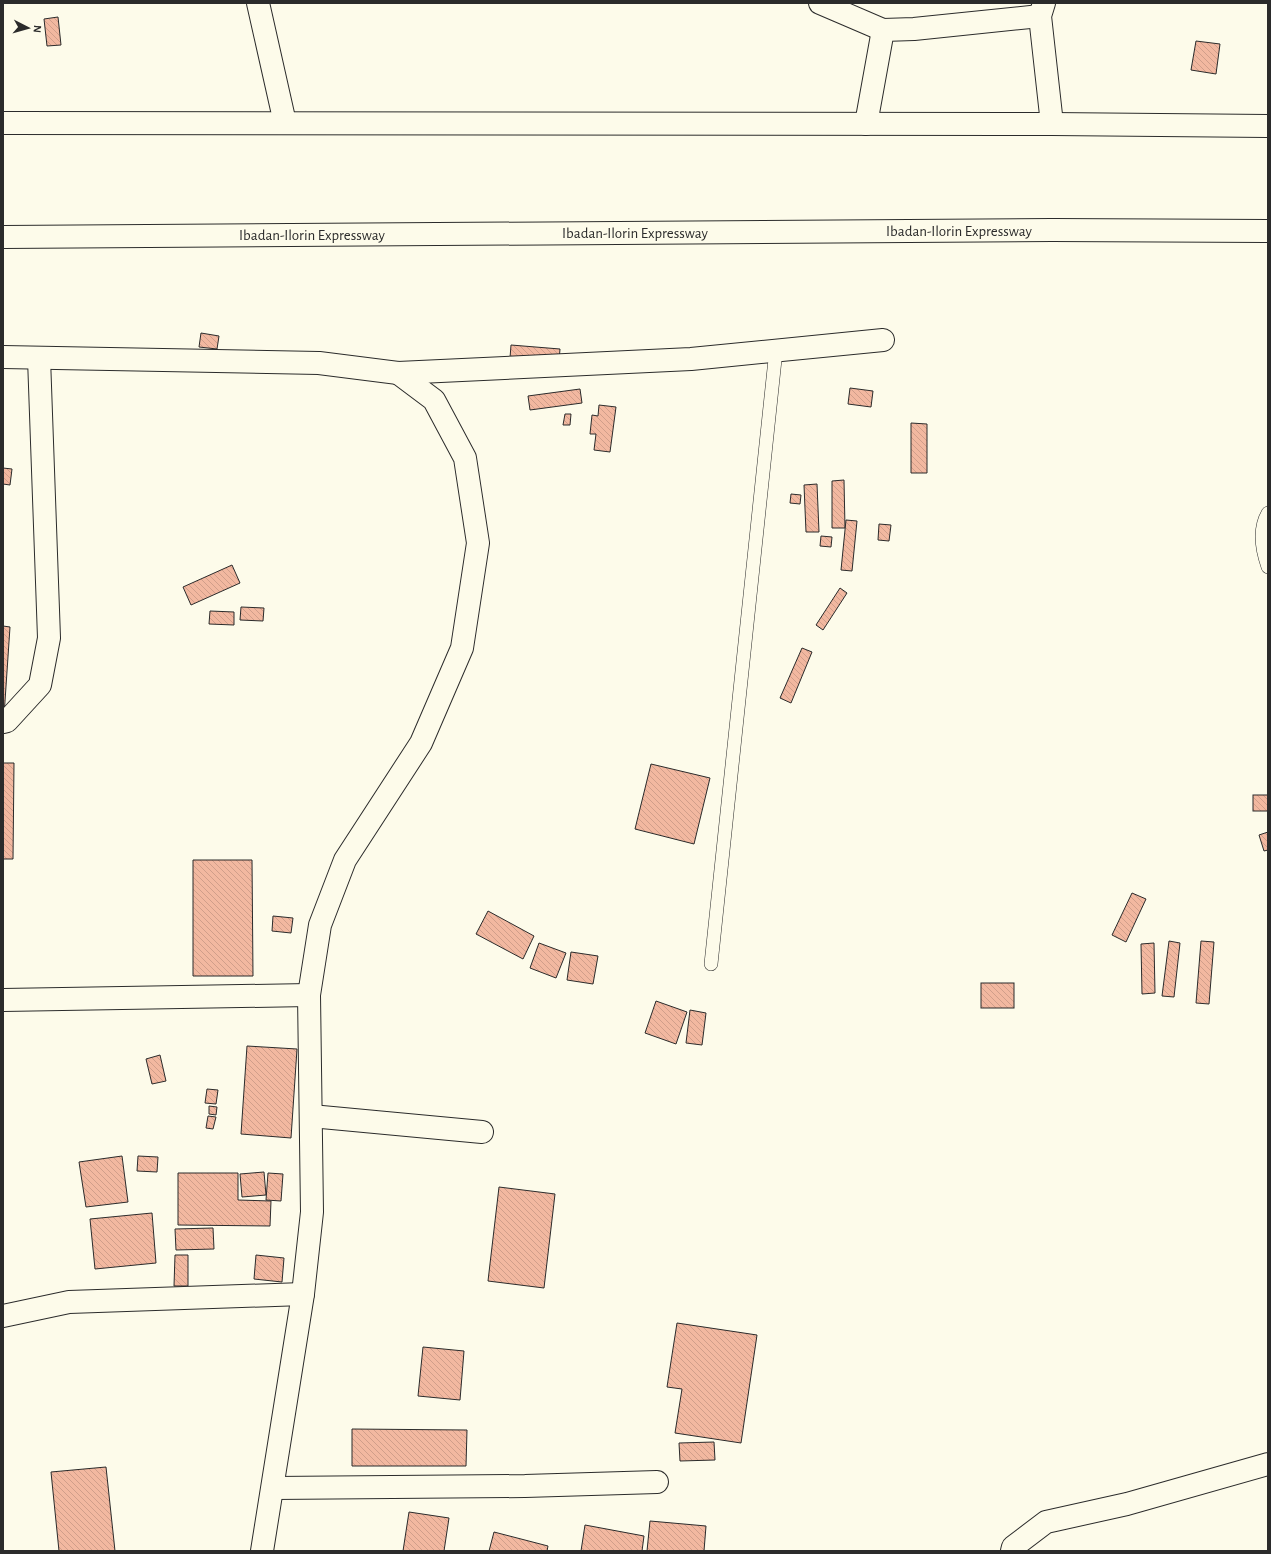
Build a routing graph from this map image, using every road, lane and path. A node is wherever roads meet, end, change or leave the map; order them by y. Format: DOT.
graph roads {
  1 [pos="258,3"];
  2 [pos="820,3"];
  3 [pos="1042,10"];
  4 [pos="883,30"];
  5 [pos="3,123"];
  6 [pos="285,123"];
  7 [pos="866,124"];
  8 [pos="1052,124"];
  9 [pos="1268,126"];
  10 [pos="1268,231"];
  11 [pos="3,237"];
  12 [pos="883,340"];
  13 [pos="776,350"];
  14 [pos="3,357"];
  15 [pos="39,358"];
  16 [pos="398,373"];
  17 [pos="1268,513"];
  18 [pos="1268,567"];
  19 [pos="3,722"];
  20 [pos="711,964"];
  21 [pos="309,995"];
  22 [pos="3,1000"];
  23 [pos="311,1116"];
  24 [pos="482,1132"];
  25 [pos="303,1294"];
  26 [pos="3,1316"];
  27 [pos="1268,1464"];
  28 [pos="657,1482"];
  29 [pos="274,1488"];
  30 [pos="262,1551"];
  31 [pos="1012,1551"];
  1 -- 6 [label="main road"];
  2 -- 4 [label="main road"];
  3 -- 4 [label="main road"];
  3 -- 8 [label="main road"];
  4 -- 7 [label="main road"];
  5 -- 6 [label="main road"];
  6 -- 7 [label="main road"];
  7 -- 8 [label="main road"];
  8 -- 9 [label="main road"];
  10 -- 11 [label="main road, Ibadan-Ilorin Expressway"];
  12 -- 13 [label="main road"];
  13 -- 16 [label="main road"];
  13 -- 20 [label="lane"];
  14 -- 15 [label="main road"];
  15 -- 16 [label="main road"];
  15 -- 19 [label="main road"];
  16 -- 21 [label="main road"];
  17 -- 18 [label="lane"];
  21 -- 22 [label="main road"];
  21 -- 23 [label="main road"];
  23 -- 24 [label="main road"];
  23 -- 25 [label="main road"];
  25 -- 26 [label="main road"];
  25 -- 29 [label="main road"];
  27 -- 31 [label="main road"];
  28 -- 29 [label="main road"];
  29 -- 30 [label="main road"];
}
